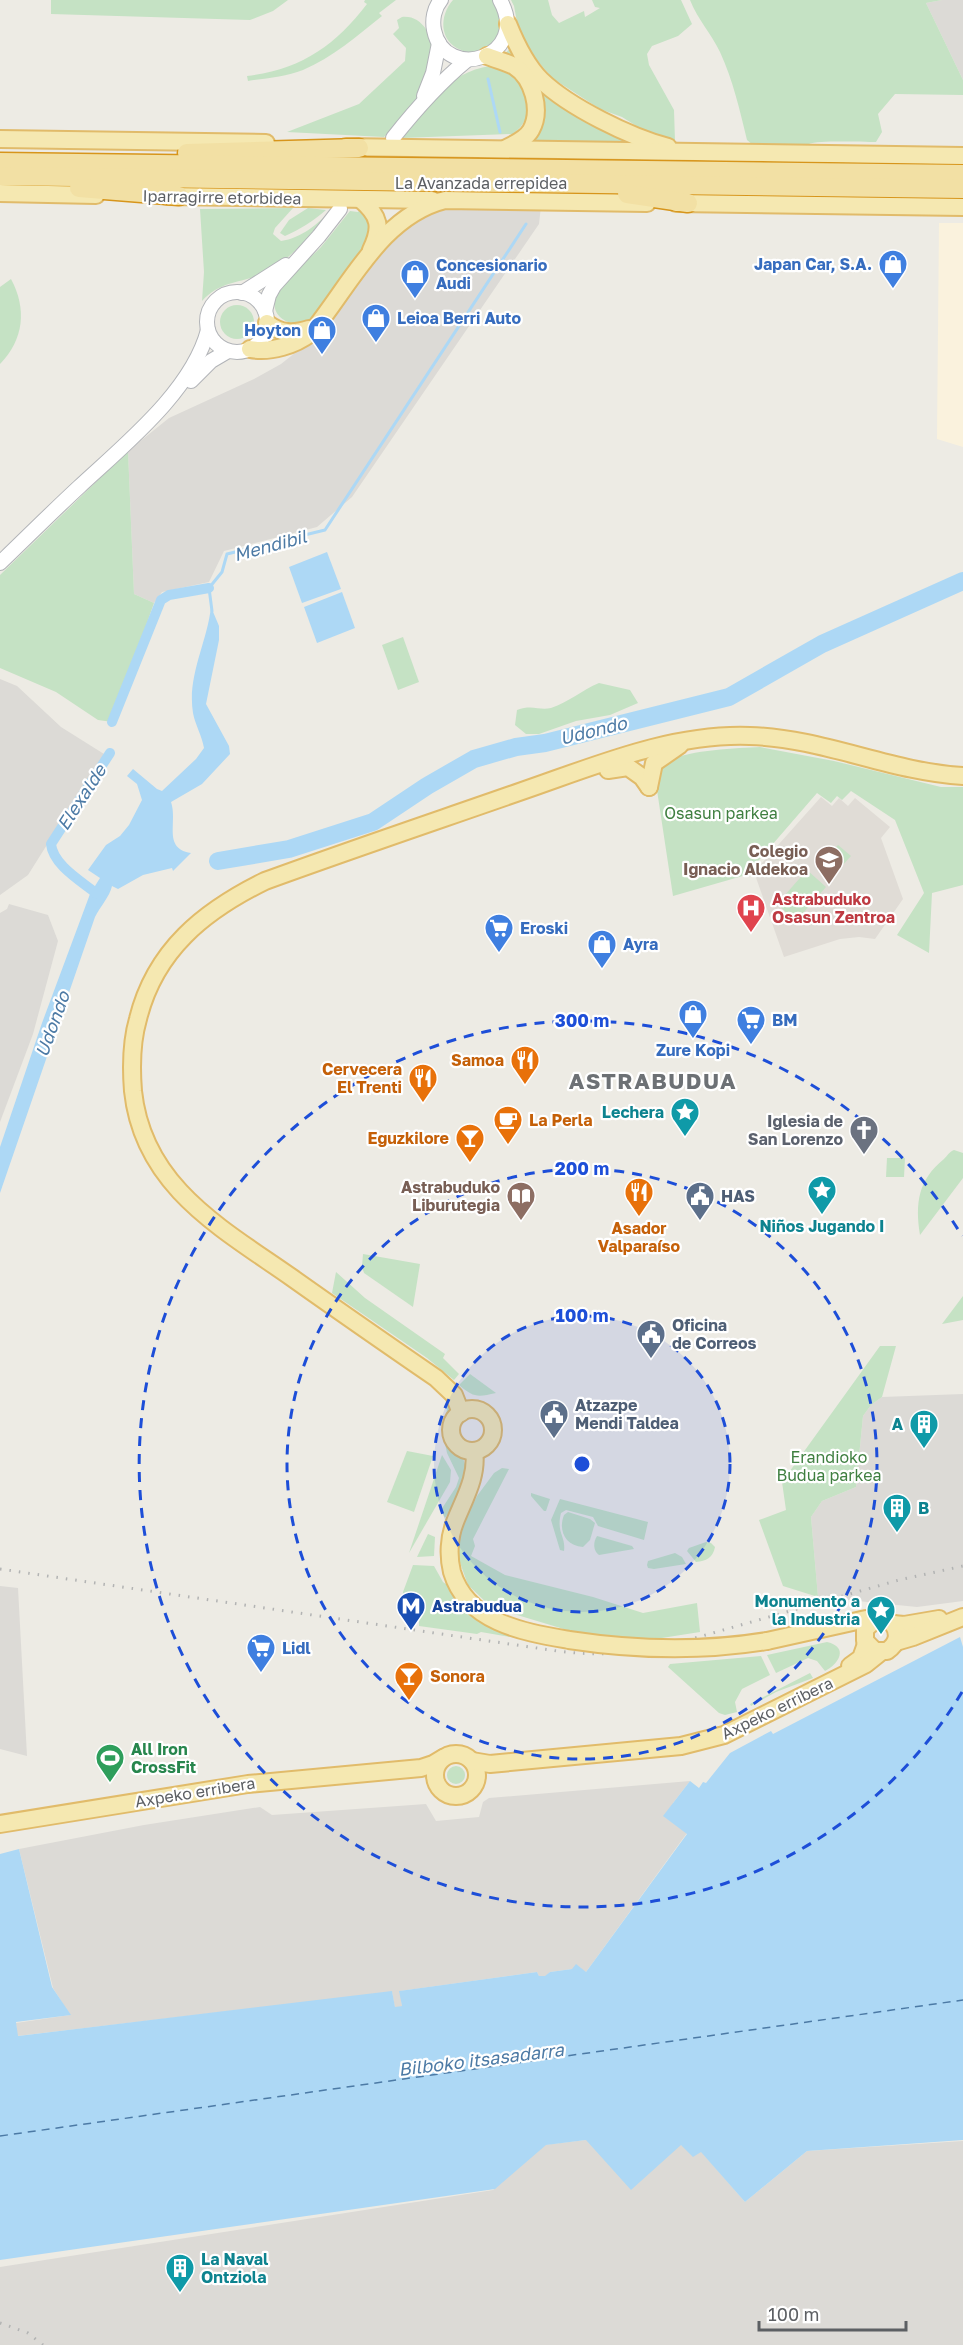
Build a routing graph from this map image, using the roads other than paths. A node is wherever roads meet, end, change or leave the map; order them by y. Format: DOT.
graph roads {
  1 [pos="441,0"];
  2 [pos="500,0"];
  3 [pos="508,24"];
  4 [pos="439,43"];
  5 [pos="487,56"];
  6 [pos="467,60"];
  7 [pos="422,102"];
  8 [pos="0,138"];
  9 [pos="393,138"];
  10 [pos="359,148"];
  11 [pos="505,149"];
  12 [pos="689,153"];
  13 [pos="963,156"];
  14 [pos="0,158"];
  15 [pos="0,162"];
  16 [pos="963,174"];
  17 [pos="0,176"];
  18 [pos="0,181"];
  19 [pos="433,183"];
  20 [pos="963,189"];
  21 [pos="0,193"];
  22 [pos="179,196"];
  23 [pos="360,199"];
  24 [pos="445,200"];
  25 [pos="688,203"];
  26 [pos="963,207"];
  27 [pos="340,209"];
  28 [pos="319,236"];
  29 [pos="368,256"];
  30 [pos="242,293"];
  31 [pos="266,317"];
  32 [pos="318,324"];
  33 [pos="208,330"];
  34 [pos="250,349"];
  35 [pos="228,351"];
  36 [pos="135,434"];
  37 [pos="0,563"];
  38 [pos="688,740"];
  39 [pos="628,755"];
  40 [pos="650,775"];
  41 [pos="963,776"];
  42 [pos="543,784"];
  43 [pos="461,1413"];
  44 [pos="474,1451"];
  45 [pos="963,1615"];
  46 [pos="875,1620"];
  47 [pos="893,1624"];
  48 [pos="837,1626"];
  49 [pos="896,1642"];
  50 [pos="870,1644"];
  51 [pos="443,1758"];
  52 [pos="472,1761"];
  53 [pos="514,1761"];
  54 [pos="392,1770"];
  55 [pos="436,1783"];
  56 [pos="475,1785"];
  57 [pos="0,1824"];
  1 -- 4 [label="street"];
  2 -- 3 [label="street"];
  3 -- 5 [label="street"];
  3 -- 12 [label="main road"];
  4 -- 6 [label="street"];
  4 -- 7 [label="street"];
  5 -- 6 [label="street"];
  5 -- 11 [label="main road"];
  6 -- 7 [label="street"];
  7 -- 9 [label="street"];
  8 -- 10 [label="main road"];
  10 -- 11 [label="main road"];
  10 -- 14 [label="highway"];
  11 -- 12 [label="main road"];
  12 -- 13 [label="main road"];
  15 -- 16 [label="highway, La Avanzada errepidea"];
  17 -- 19 [label="highway, La Avanzada errepidea"];
  18 -- 22 [label="highway"];
  19 -- 20 [label="highway, La Avanzada errepidea"];
  19 -- 25 [label="highway"];
  21 -- 22 [label="main road, Iparragirre etorbidea"];
  22 -- 23 [label="main road, Iparragirre etorbidea"];
  23 -- 24 [label="main road, Iparragirre etorbidea"];
  23 -- 29 [label="main road"];
  24 -- 25 [label="main road, Iparragirre etorbidea"];
  24 -- 29 [label="main road"];
  25 -- 26 [label="main road, Iparragirre etorbidea"];
  27 -- 28 [label="street"];
  28 -- 30 [label="street"];
  28 -- 31 [label="street"];
  29 -- 32 [label="main road"];
  30 -- 31 [label="street"];
  30 -- 33 [label="street"];
  31 -- 32 [label="main road"];
  31 -- 34 [label="street"];
  32 -- 34 [label="main road"];
  33 -- 35 [label="street"];
  33 -- 36 [label="street"];
  34 -- 35 [label="street"];
  35 -- 36 [label="street"];
  36 -- 37 [label="street"];
  38 -- 39 [label="main road"];
  38 -- 40 [label="main road"];
  38 -- 41 [label="main road"];
  39 -- 40 [label="main road"];
  39 -- 42 [label="main road"];
  40 -- 42 [label="main road"];
  42 -- 43 [label="main road"];
  43 -- 44 [label="main road"];
  43 -- 44 [label="main road"];
  44 -- 48 [label="main road, bridge"];
  45 -- 47 [label="main road"];
  45 -- 49 [label="main road"];
  46 -- 47 [label="main road"];
  46 -- 48 [label="main road"];
  46 -- 50 [label="main road"];
  47 -- 49 [label="main road"];
  48 -- 50 [label="main road"];
  49 -- 50 [label="main road"];
  50 -- 53 [label="main road, Axpeko erribera"];
  51 -- 52 [label="main road, Axpeko erribera"];
  51 -- 54 [label="main road, Axpeko erribera"];
  51 -- 55 [label="main road"];
  52 -- 53 [label="main road, Axpeko erribera"];
  52 -- 56 [label="main road"];
  53 -- 56 [label="main road, Axpeko erribera"];
  54 -- 55 [label="main road, Axpeko erribera"];
  54 -- 57 [label="main road, Axpeko erribera"];
  55 -- 56 [label="main road, Axpeko erribera"];
}
